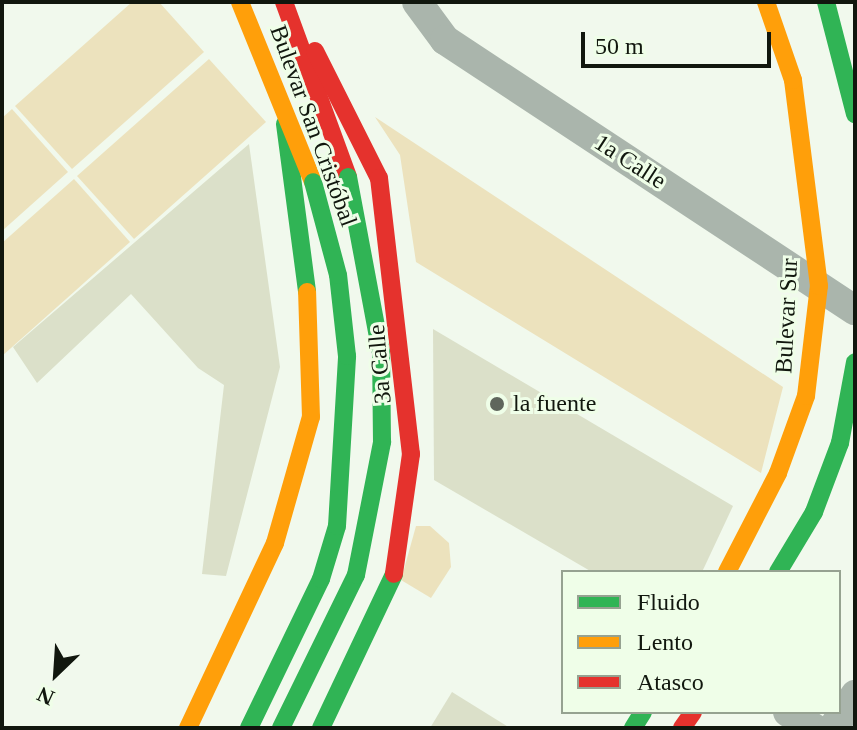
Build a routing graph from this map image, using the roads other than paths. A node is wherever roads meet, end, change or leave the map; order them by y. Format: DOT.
graph roads {
  1 [pos="240,2"];
  2 [pos="286,2"];
  3 [pos="766,2"];
  4 [pos="826,2"];
  5 [pos="425,6"];
  6 [pos="284,113"];
  7 [pos="855,114"];
  8 [pos="819,286"];
  9 [pos="855,310"];
  10 [pos="855,362"];
  11 [pos="345,441"];
  12 [pos="317,498"];
  13 [pos="728,570"];
  14 [pos="779,570"];
  15 [pos="253,593"];
  16 [pos="379,617"];
  17 [pos="855,695"];
  18 [pos="791,714"];
  19 [pos="188,728"];
  20 [pos="249,728"];
  21 [pos="281,728"];
  22 [pos="321,728"];
  23 [pos="814,728"];
  24 [pos="833,728"];
  1 -- 6 [label="main road, Bulevar San Cristóbal"];
  2 -- 16 [label="main road, 3a Calle"];
  2 -- 21 [label="main road, Bulevar San Cristóbal, bridge"];
  3 -- 8 [label="main road, Bulevar Sur"];
  4 -- 7 [label="main road"];
  5 -- 8 [label="street, 1a Calle"];
  6 -- 11 [label="main road, Bulevar San Cristóbal, bridge"];
  6 -- 15 [label="main road"];
  8 -- 9 [label="street, 1a Calle"];
  8 -- 13 [label="main road, Bulevar Sur"];
  10 -- 14 [label="main road"];
  11 -- 12 [label="main road, bridge"];
  11 -- 20 [label="main road, Bulevar San Cristóbal, bridge"];
  15 -- 16 [label="main road"];
  15 -- 19 [label="main road"];
  16 -- 22 [label="main road, 3a Calle"];
  17 -- 24 [label="street"];
  18 -- 23 [label="street"];
}
